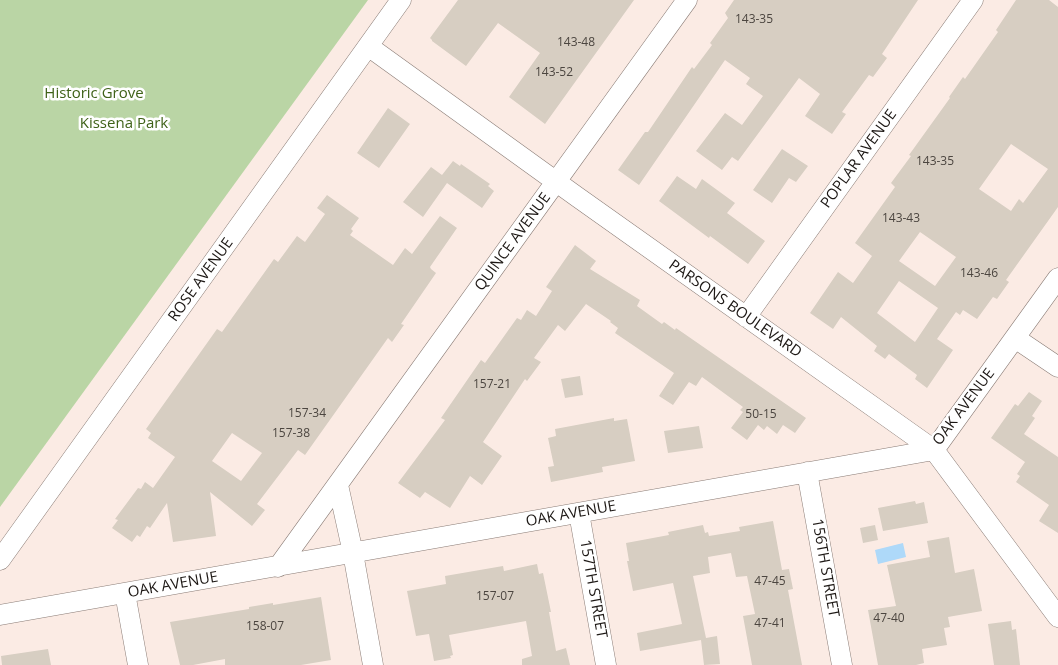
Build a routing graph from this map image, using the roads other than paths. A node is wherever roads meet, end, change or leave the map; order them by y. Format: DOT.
graph roads {
  1 [pos="401,0"];
  2 [pos="687,0"];
  3 [pos="973,0"];
  4 [pos="368,46"];
  5 [pos="556,182"];
  6 [pos="1058,278"];
  7 [pos="746,317"];
  8 [pos="1015,338"];
  9 [pos="1058,367"];
  10 [pos="934,450"];
  11 [pos="807,472"];
  12 [pos="338,485"];
  13 [pos="579,513"];
  14 [pos="353,553"];
  15 [pos="0,560"];
  16 [pos="278,567"];
  17 [pos="125,593"];
  18 [pos="0,615"];
  19 [pos="1058,617"];
  20 [pos="138,665"];
  21 [pos="373,665"];
  22 [pos="606,665"];
  23 [pos="842,665"];
  1 -- 4 [label="street, ROSE AVENUE"];
  2 -- 5 [label="street, QUINCE AVENUE"];
  3 -- 7 [label="street, POPLAR AVENUE"];
  4 -- 5 [label="street, PARSONS BOULEVARD"];
  4 -- 15 [label="street, ROSE AVENUE"];
  5 -- 7 [label="street, PARSONS BOULEVARD"];
  5 -- 12 [label="street, QUINCE AVENUE"];
  6 -- 8 [label="street, OAK AVENUE"];
  7 -- 10 [label="street, PARSONS BOULEVARD"];
  8 -- 9 [label="street"];
  8 -- 10 [label="street, OAK AVENUE"];
  10 -- 11 [label="street, OAK AVENUE"];
  10 -- 19 [label="street, PARSONS BOULEVARD"];
  11 -- 13 [label="street, OAK AVENUE"];
  11 -- 23 [label="street, 156TH STREET"];
  12 -- 14 [label="street"];
  12 -- 16 [label="street, QUINCE AVENUE"];
  13 -- 14 [label="street, OAK AVENUE"];
  13 -- 22 [label="street, 157TH STREET"];
  14 -- 16 [label="street, OAK AVENUE"];
  14 -- 21 [label="street"];
  16 -- 17 [label="street, OAK AVENUE"];
  17 -- 18 [label="street, OAK AVENUE"];
  17 -- 20 [label="street"];
}
